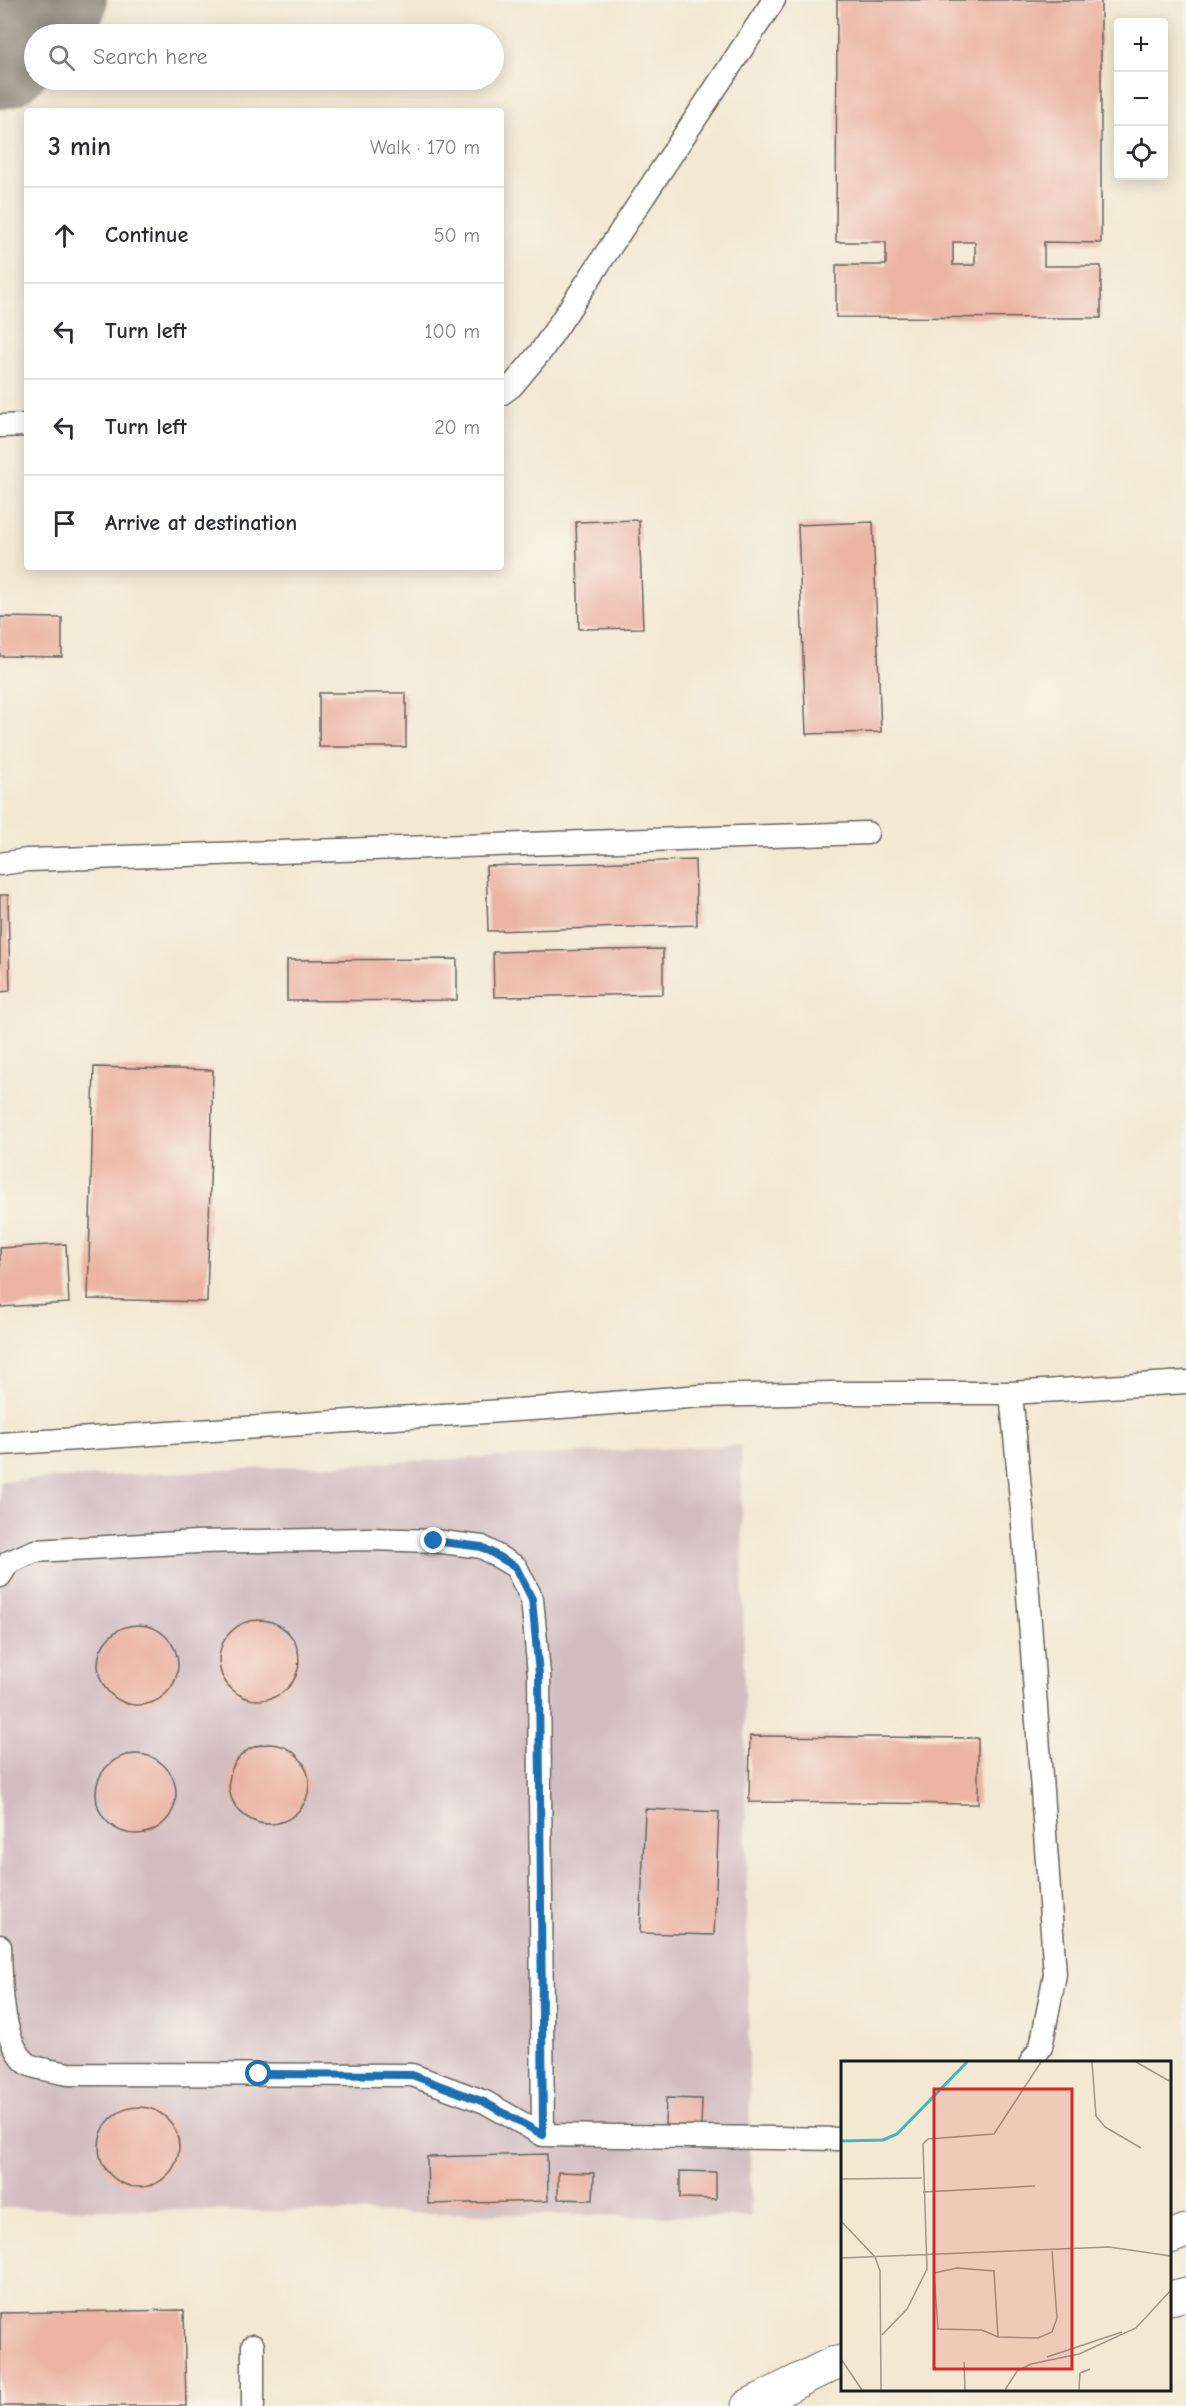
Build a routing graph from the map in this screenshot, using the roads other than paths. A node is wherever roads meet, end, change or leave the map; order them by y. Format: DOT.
graph roads {
  1 [pos="774,0"];
  2 [pos="504,392"];
  3 [pos="24,425"];
  4 [pos="0,426"];
  5 [pos="867,833"];
  6 [pos="0,864"];
  7 [pos="1186,1382"];
  8 [pos="1011,1393"];
  9 [pos="0,1444"];
  10 [pos="0,1576"];
  11 [pos="0,1946"];
  12 [pos="1032,2061"];
  13 [pos="543,2135"];
  14 [pos="841,2139"];
  15 [pos="1186,2231"];
  16 [pos="1171,2237"];
  17 [pos="1186,2294"];
  18 [pos="1171,2298"];
  19 [pos="253,2346"];
  20 [pos="839,2362"];
  21 [pos="253,2406"];
  22 [pos="748,2406"];
  1 -- 2 [label="lane"];
  3 -- 4 [label="lane"];
  5 -- 6 [label="lane"];
  7 -- 8 [label="lane"];
  8 -- 9 [label="lane"];
  8 -- 12 [label="lane"];
  10 -- 13 [label="lane"];
  11 -- 13 [label="lane"];
  13 -- 14 [label="lane"];
  15 -- 16 [label="street"];
  17 -- 18 [label="street"];
  19 -- 21 [label="lane"];
  20 -- 22 [label="street"];
}
